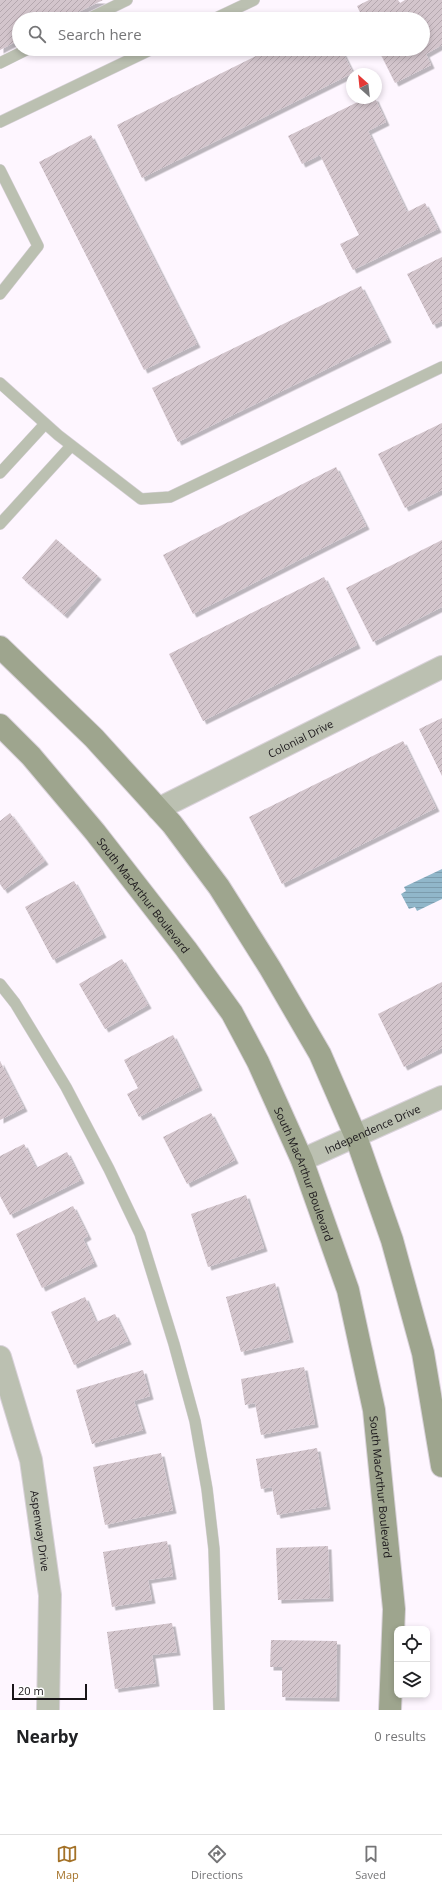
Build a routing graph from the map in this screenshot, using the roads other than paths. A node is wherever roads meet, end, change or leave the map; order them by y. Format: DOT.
graph roads {
  1 [pos="127,0"];
  2 [pos="254,0"];
  3 [pos="102,12"];
  4 [pos="229,12"];
  5 [pos="14,56"];
  6 [pos="137,56"];
  7 [pos="0,63"];
  8 [pos="0,122"];
  9 [pos="0,170"];
  10 [pos="0,294"];
  11 [pos="442,367"];
  12 [pos="0,383"];
  13 [pos="44,424"];
  14 [pos="71,446"];
  15 [pos="0,473"];
  16 [pos="0,524"];
  17 [pos="0,647"];
  18 [pos="442,667"];
  19 [pos="0,725"];
  20 [pos="158,809"];
  21 [pos="0,984"];
  22 [pos="442,1097"];
  23 [pos="356,1137"];
  24 [pos="302,1160"];
  25 [pos="0,1357"];
  26 [pos="442,1466"];
  27 [pos="48,1710"];
  28 [pos="219,1710"];
  29 [pos="390,1710"];
  1 -- 3 [label="lane"];
  2 -- 4 [label="lane"];
  5 -- 7 [label="lane"];
  6 -- 8 [label="lane"];
  9 -- 10 [label="lane"];
  11 -- 14 [label="lane"];
  12 -- 13 [label="lane"];
  13 -- 14 [label="lane"];
  13 -- 15 [label="lane"];
  14 -- 16 [label="lane"];
  17 -- 20 [label="main road"];
  18 -- 20 [label="street, Colonial Drive"];
  19 -- 24 [label="main road, South MacArthur Boulevard"];
  20 -- 23 [label="main road"];
  21 -- 28 [label="lane"];
  22 -- 23 [label="street, Independence Drive"];
  23 -- 24 [label="street, Independence Drive"];
  23 -- 26 [label="main road"];
  24 -- 29 [label="main road, South MacArthur Boulevard"];
  25 -- 27 [label="street, Aspenway Drive"];
}
